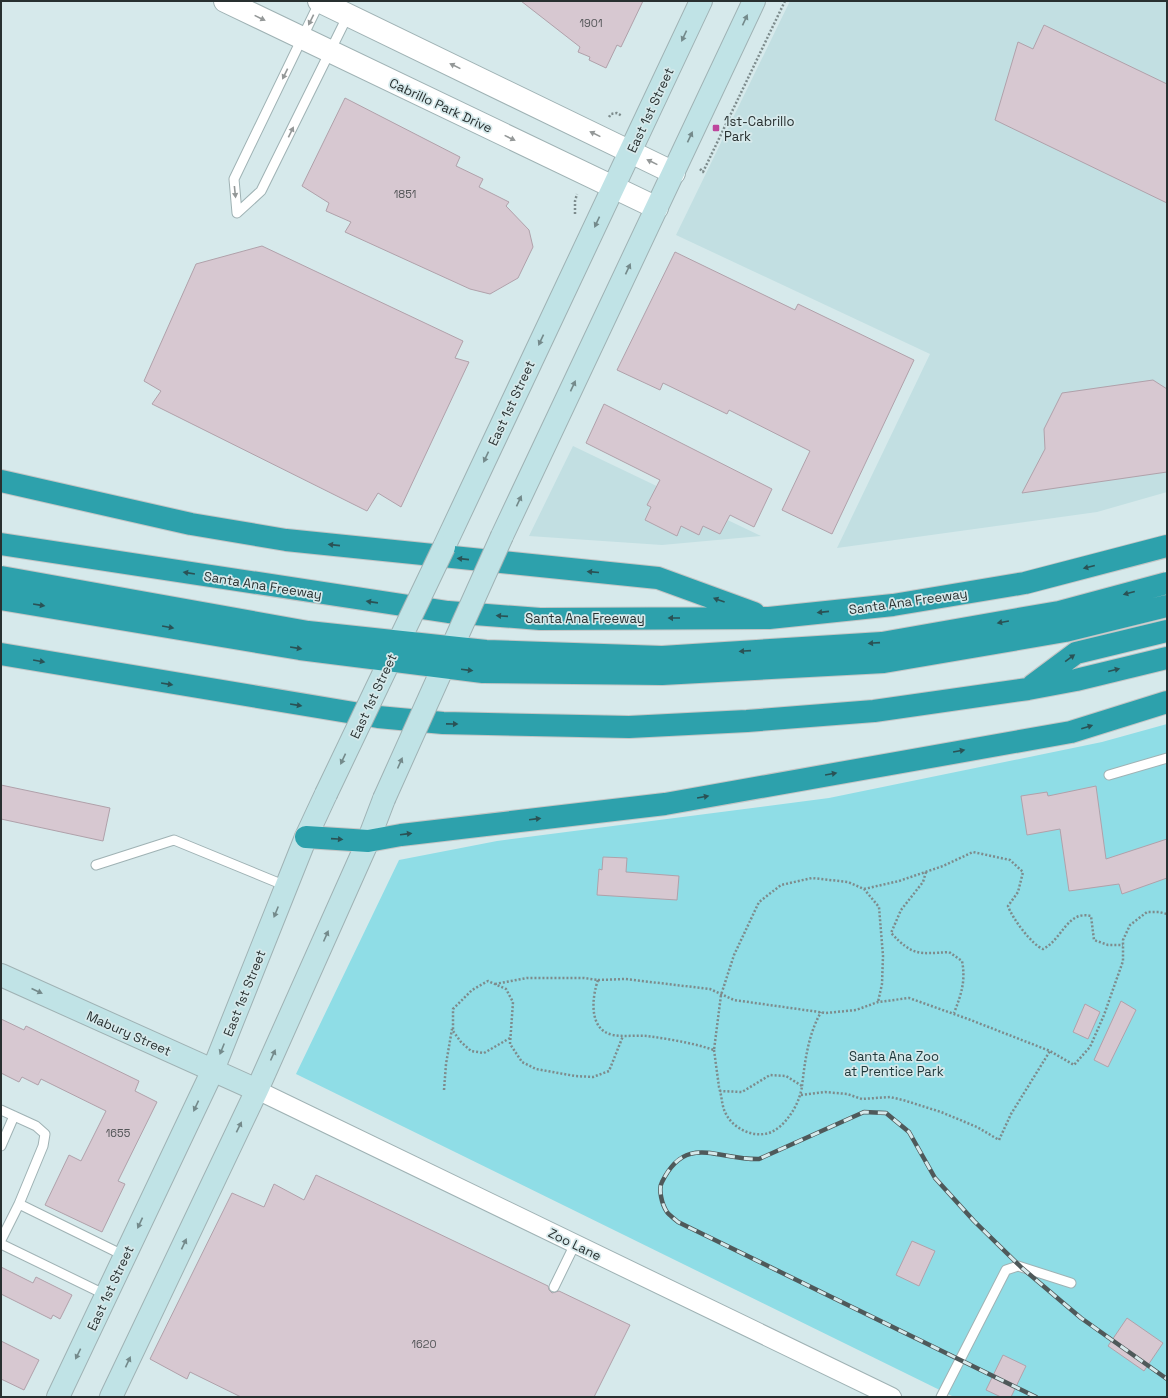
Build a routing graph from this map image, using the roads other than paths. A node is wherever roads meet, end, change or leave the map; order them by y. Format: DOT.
graph roads {
  1 [pos="225,1"];
  2 [pos="320,1"];
  3 [pos="701,1"];
  4 [pos="754,1"];
  5 [pos="348,15"];
  6 [pos="301,38"];
  7 [pos="330,52"];
  8 [pos="630,151"];
  9 [pos="674,173"];
  10 [pos="613,187"];
  11 [pos="657,208"];
  12 [pos="1,481"];
  13 [pos="1,544"];
  14 [pos="1167,546"];
  15 [pos="1,577"];
  16 [pos="1167,583"];
  17 [pos="1,599"];
  18 [pos="1167,606"];
  19 [pos="768,618"];
  20 [pos="1167,631"];
  21 [pos="1,654"];
  22 [pos="1167,658"];
  23 [pos="1028,689"];
  24 [pos="1167,702"];
  25 [pos="1167,758"];
  26 [pos="1110,775"];
  27 [pos="306,837"];
  28 [pos="368,841"];
  29 [pos="96,865"];
  30 [pos="286,886"];
  31 [pos="1,975"];
  32 [pos="213,1070"];
  33 [pos="257,1090"];
  34 [pos="1,1110"];
  35 [pos="14,1116"];
  36 [pos="1,1146"];
  37 [pos="19,1204"];
  38 [pos="1,1240"];
  39 [pos="1,1244"];
  40 [pos="575,1244"];
  41 [pos="125,1256"];
  42 [pos="1071,1283"];
  43 [pos="554,1287"];
  44 [pos="106,1295"];
  45 [pos="58,1397"];
  46 [pos="111,1397"];
  47 [pos="892,1397"];
  48 [pos="941,1397"];
  1 -- 6 [label="street, Cabrillo Park Drive, one-way"];
  2 -- 5 [label="street"];
  2 -- 6 [label="lane, one-way"];
  3 -- 8 [label="main road, East 1st Street, one-way"];
  9 -- 4 [label="main road, one-way"];
  5 -- 7 [label="lane"];
  8 -- 5 [label="street, one-way"];
  6 -- 7 [label="street, Cabrillo Park Drive"];
  6 -- 7 [label="lane, one-way"];
  7 -- 10 [label="street, Cabrillo Park Drive, one-way"];
  9 -- 8 [label="street, one-way"];
  8 -- 10 [label="main road, East 1st Street"];
  9 -- 11 [label="main road"];
  10 -- 11 [label="street, Cabrillo Park Drive"];
  10 -- 27 [label="main road, East 1st Street, one-way, bridge"];
  28 -- 11 [label="main road, one-way, bridge"];
  19 -- 12 [label="highway, one-way"];
  19 -- 13 [label="highway, Santa Ana Freeway, one-way"];
  14 -- 19 [label="highway, Santa Ana Freeway, one-way"];
  16 -- 15 [label="highway, one-way, bridge"];
  17 -- 18 [label="highway, one-way, bridge"];
  23 -- 20 [label="highway, one-way"];
  21 -- 23 [label="highway, one-way"];
  23 -- 22 [label="highway, one-way"];
  28 -- 24 [label="highway, one-way"];
  25 -- 26 [label="lane"];
  27 -- 28 [label="highway, one-way"];
  27 -- 30 [label="main road, East 1st Street"];
  33 -- 28 [label="main road, one-way"];
  29 -- 30 [label="lane"];
  30 -- 32 [label="main road, East 1st Street, one-way"];
  31 -- 32 [label="main road, Mabury Street, one-way"];
  32 -- 33 [label="main road, Mabury Street"];
  32 -- 41 [label="main road, East 1st Street, one-way"];
  33 -- 40 [label="street, Zoo Lane"];
  46 -- 33 [label="main road, one-way"];
  34 -- 35 [label="lane"];
  35 -- 36 [label="lane"];
  35 -- 37 [label="lane"];
  37 -- 38 [label="lane"];
  37 -- 41 [label="lane"];
  39 -- 44 [label="lane"];
  40 -- 43 [label="lane"];
  40 -- 47 [label="street, Zoo Lane"];
  41 -- 44 [label="main road, East 1st Street"];
  42 -- 48 [label="lane"];
  44 -- 45 [label="main road, East 1st Street, one-way"];
}
